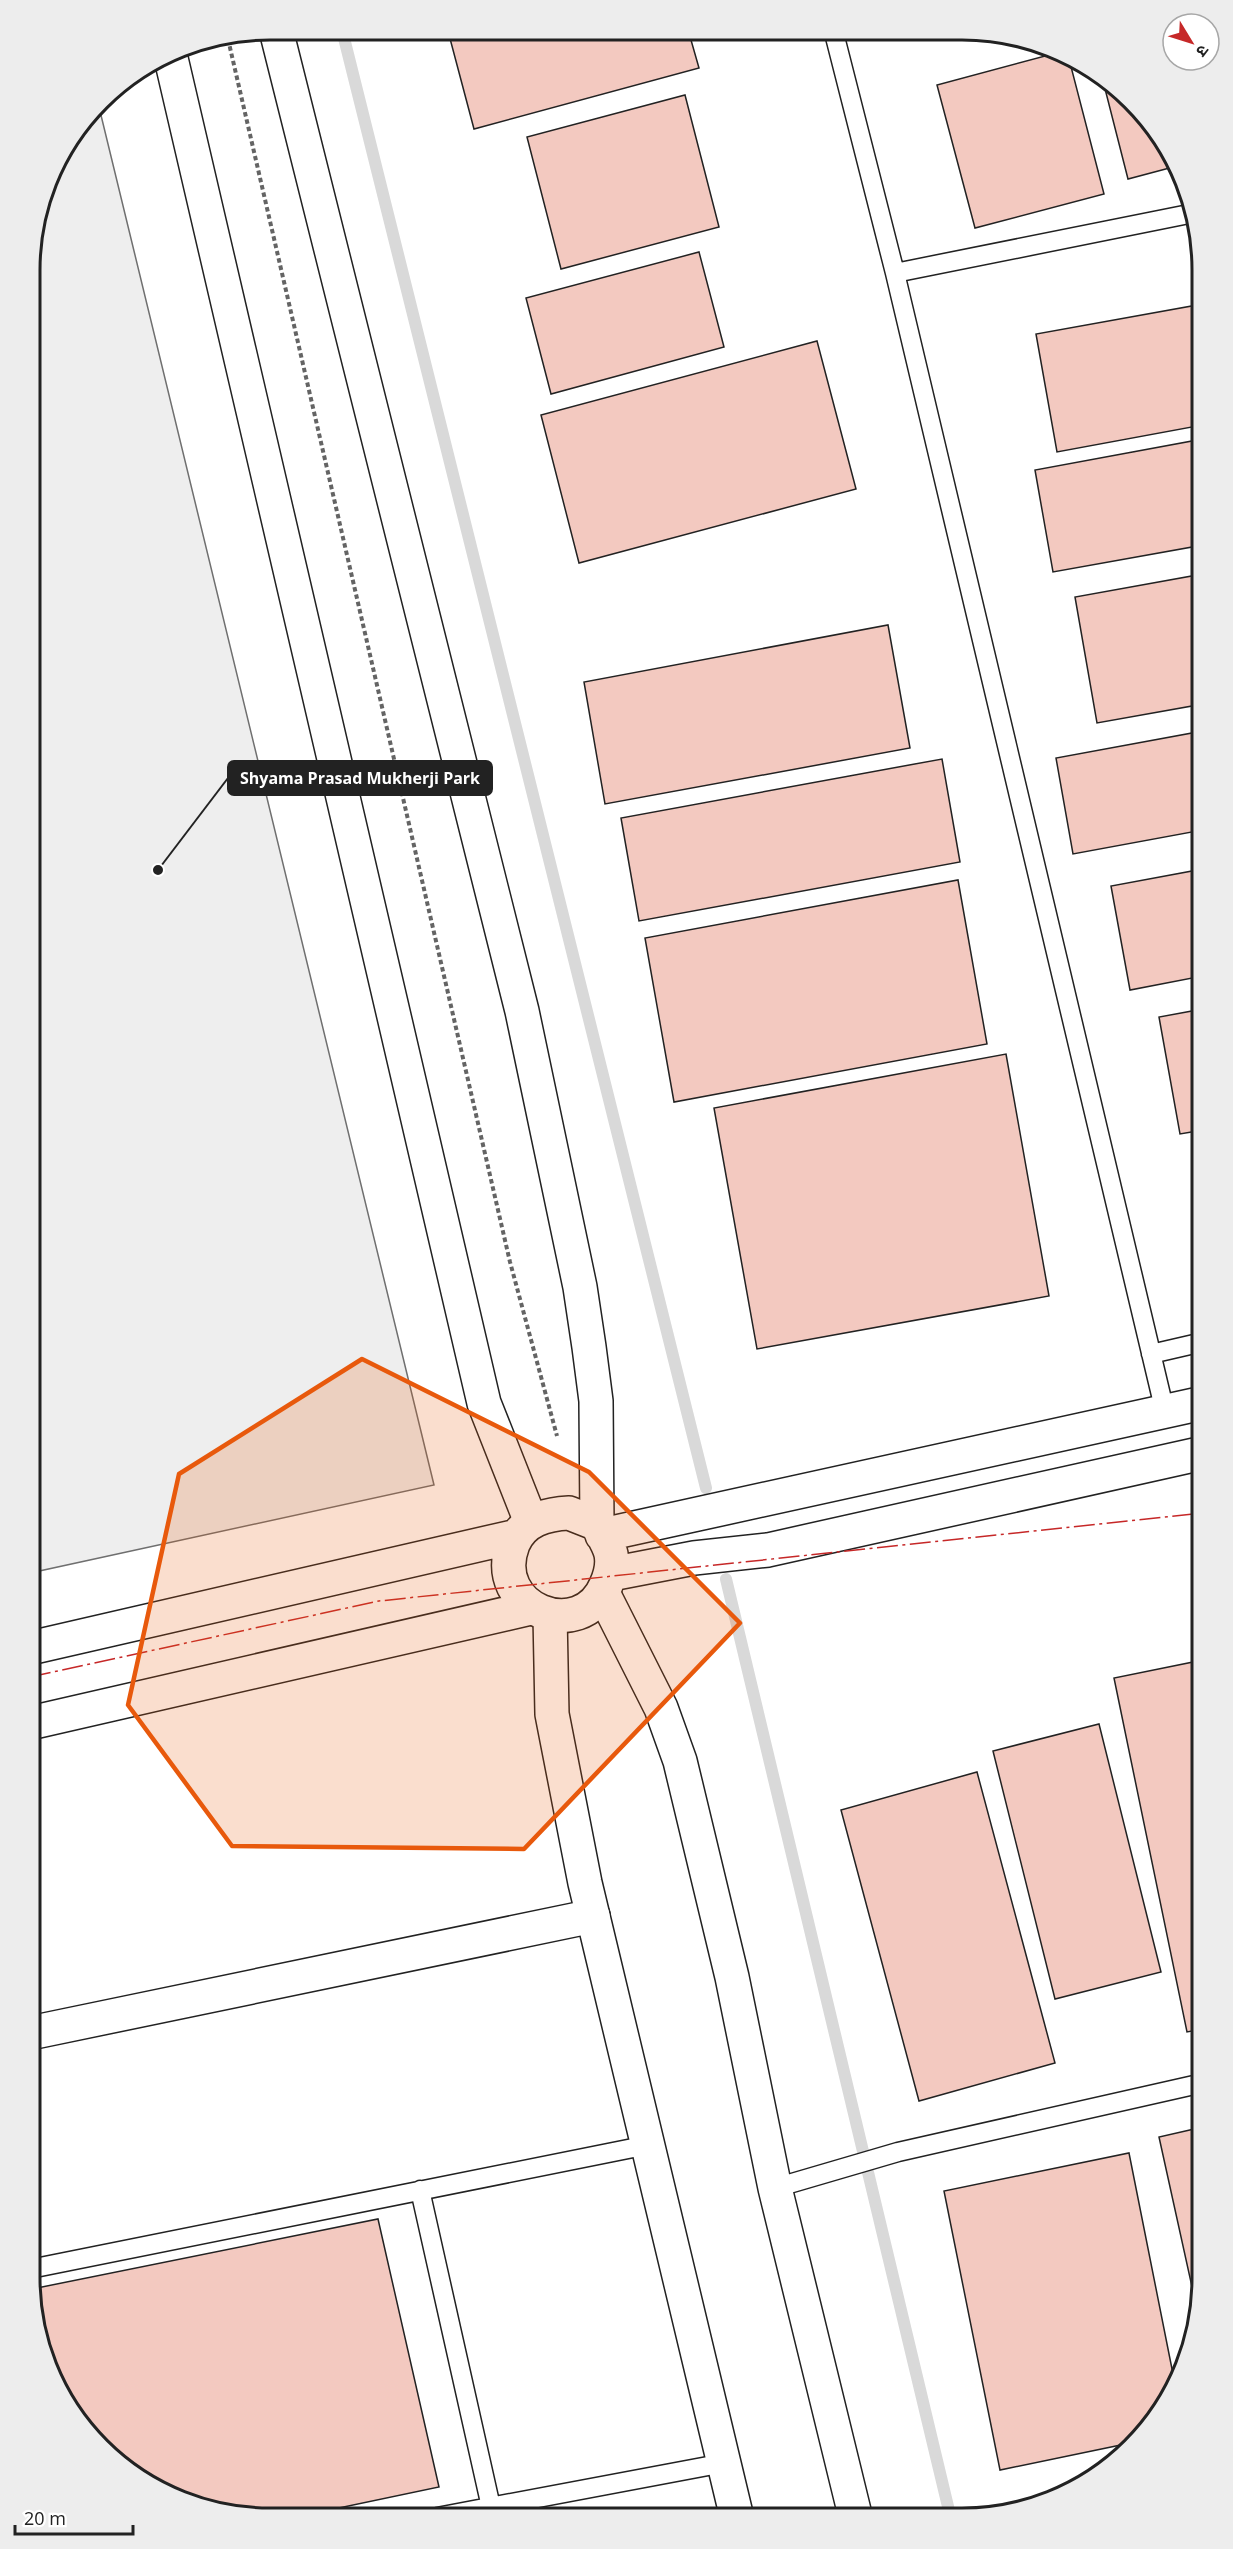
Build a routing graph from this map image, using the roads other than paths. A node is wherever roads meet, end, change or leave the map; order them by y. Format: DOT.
graph roads {
  1 [pos="279,40"];
  2 [pos="836,40"];
  3 [pos="172,63"];
  4 [pos="1186,215"];
  5 [pos="895,273"];
  6 [pos="1192,1345"];
  7 [pos="1151,1354"];
  8 [pos="1192,1406"];
  9 [pos="1165,1412"];
  10 [pos="1192,1455"];
  11 [pos="524,1529"];
  12 [pos="600,1530"];
  13 [pos="607,1583"];
  14 [pos="541,1612"];
  15 [pos="40,1646"];
  16 [pos="40,1721"];
  17 [pos="593,1916"];
  18 [pos="40,2031"];
  19 [pos="1192,2085"];
  20 [pos="648,2145"];
  21 [pos="775,2188"];
  22 [pos="420,2190"];
  23 [pos="40,2267"];
  24 [pos="724,2463"];
  25 [pos="491,2507"];
  26 [pos="486,2508"];
  27 [pos="735,2508"];
  28 [pos="853,2508"];
  1 -- 12 [label="street"];
  2 -- 5 [label="lane"];
  3 -- 11 [label="street"];
  4 -- 5 [label="lane"];
  5 -- 7 [label="lane"];
  6 -- 7 [label="lane"];
  7 -- 9 [label="lane"];
  8 -- 9 [label="street"];
  9 -- 12 [label="street"];
  10 -- 13 [label="street"];
  11 -- 12 [label="street"];
  11 -- 14 [label="street"];
  11 -- 15 [label="street"];
  12 -- 13 [label="street"];
  13 -- 14 [label="street"];
  13 -- 21 [label="street"];
  14 -- 16 [label="street"];
  14 -- 17 [label="street"];
  17 -- 18 [label="street"];
  17 -- 20 [label="street"];
  19 -- 21 [label="lane"];
  20 -- 22 [label="lane"];
  20 -- 24 [label="street"];
  21 -- 28 [label="street"];
  22 -- 23 [label="lane"];
  22 -- 25 [label="lane"];
  24 -- 25 [label="lane"];
  24 -- 27 [label="street"];
  25 -- 26 [label="lane"];
}
